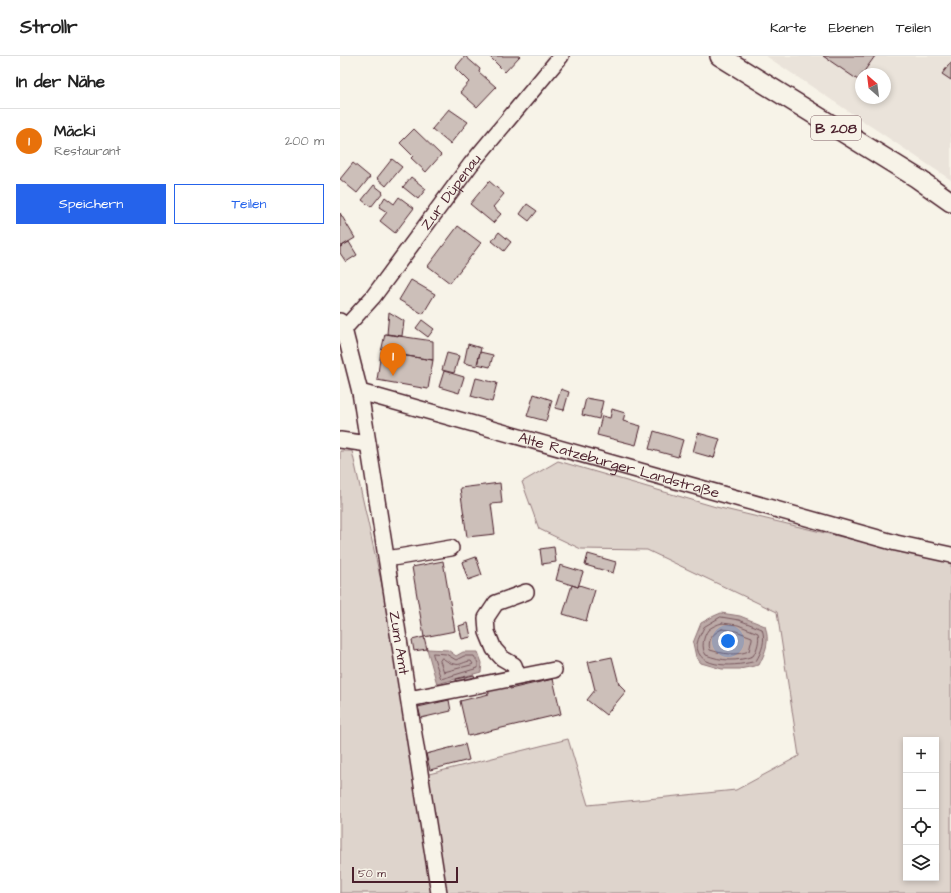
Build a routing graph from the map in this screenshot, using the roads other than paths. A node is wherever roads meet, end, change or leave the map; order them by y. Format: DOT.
graph roads {
  1 [pos="561,56"];
  2 [pos="720,56"];
  3 [pos="951,202"];
  4 [pos="342,325"];
  5 [pos="360,392"];
  6 [pos="340,440"];
  7 [pos="368,444"];
  8 [pos="451,548"];
  9 [pos="951,555"];
  10 [pos="387,559"];
  11 [pos="526,592"];
  12 [pos="554,670"];
  13 [pos="518,676"];
  14 [pos="409,699"];
  15 [pos="439,893"];
  1 -- 4 [label="street, Zur Düpenau"];
  2 -- 3 [label="main road, B 208"];
  4 -- 5 [label="street"];
  5 -- 7 [label="street, Zum Amt"];
  5 -- 9 [label="street, Alte Ratzeburger Landstraße"];
  6 -- 7 [label="street"];
  7 -- 10 [label="street, Zum Amt"];
  8 -- 10 [label="street"];
  10 -- 14 [label="street, Zum Amt"];
  11 -- 13 [label="street"];
  12 -- 13 [label="street"];
  13 -- 14 [label="street"];
  14 -- 15 [label="street, Zum Amt"];
}
